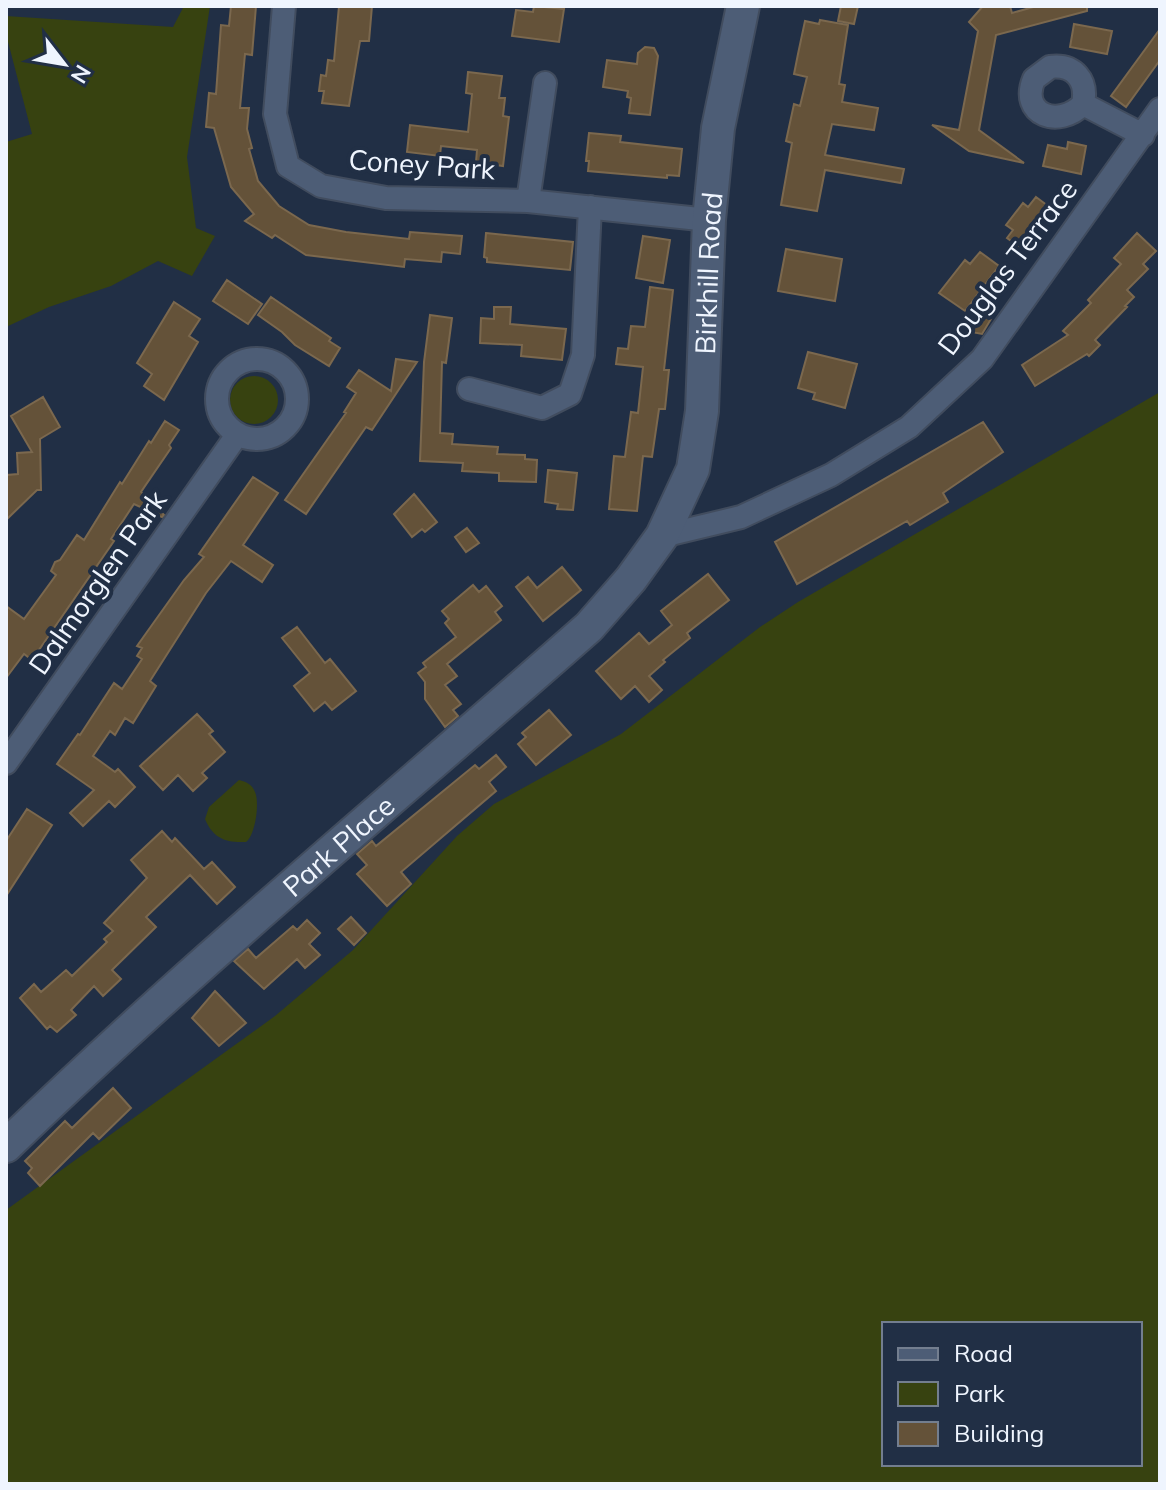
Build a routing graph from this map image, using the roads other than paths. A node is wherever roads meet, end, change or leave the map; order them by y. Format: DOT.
graph roads {
  1 [pos="284,6"];
  2 [pos="743,6"];
  3 [pos="545,83"];
  4 [pos="1083,104"];
  5 [pos="1160,109"];
  6 [pos="1143,135"];
  7 [pos="528,201"];
  8 [pos="590,207"];
  9 [pos="709,220"];
  10 [pos="469,389"];
  11 [pos="237,435"];
  12 [pos="662,536"];
  13 [pos="6,763"];
  14 [pos="6,1146"];
  1 -- 7 [label="street, Coney Park"];
  2 -- 9 [label="street, Birkhill Road"];
  3 -- 7 [label="street, Coney Park"];
  4 -- 6 [label="street"];
  5 -- 6 [label="street, Douglas Terrace"];
  6 -- 12 [label="street, Douglas Terrace"];
  7 -- 8 [label="street, Coney Park"];
  8 -- 9 [label="street, Coney Park"];
  8 -- 10 [label="street"];
  9 -- 12 [label="street, Birkhill Road"];
  11 -- 13 [label="street, Dalmorglen Park"];
  12 -- 14 [label="street, Park Place"];
}
